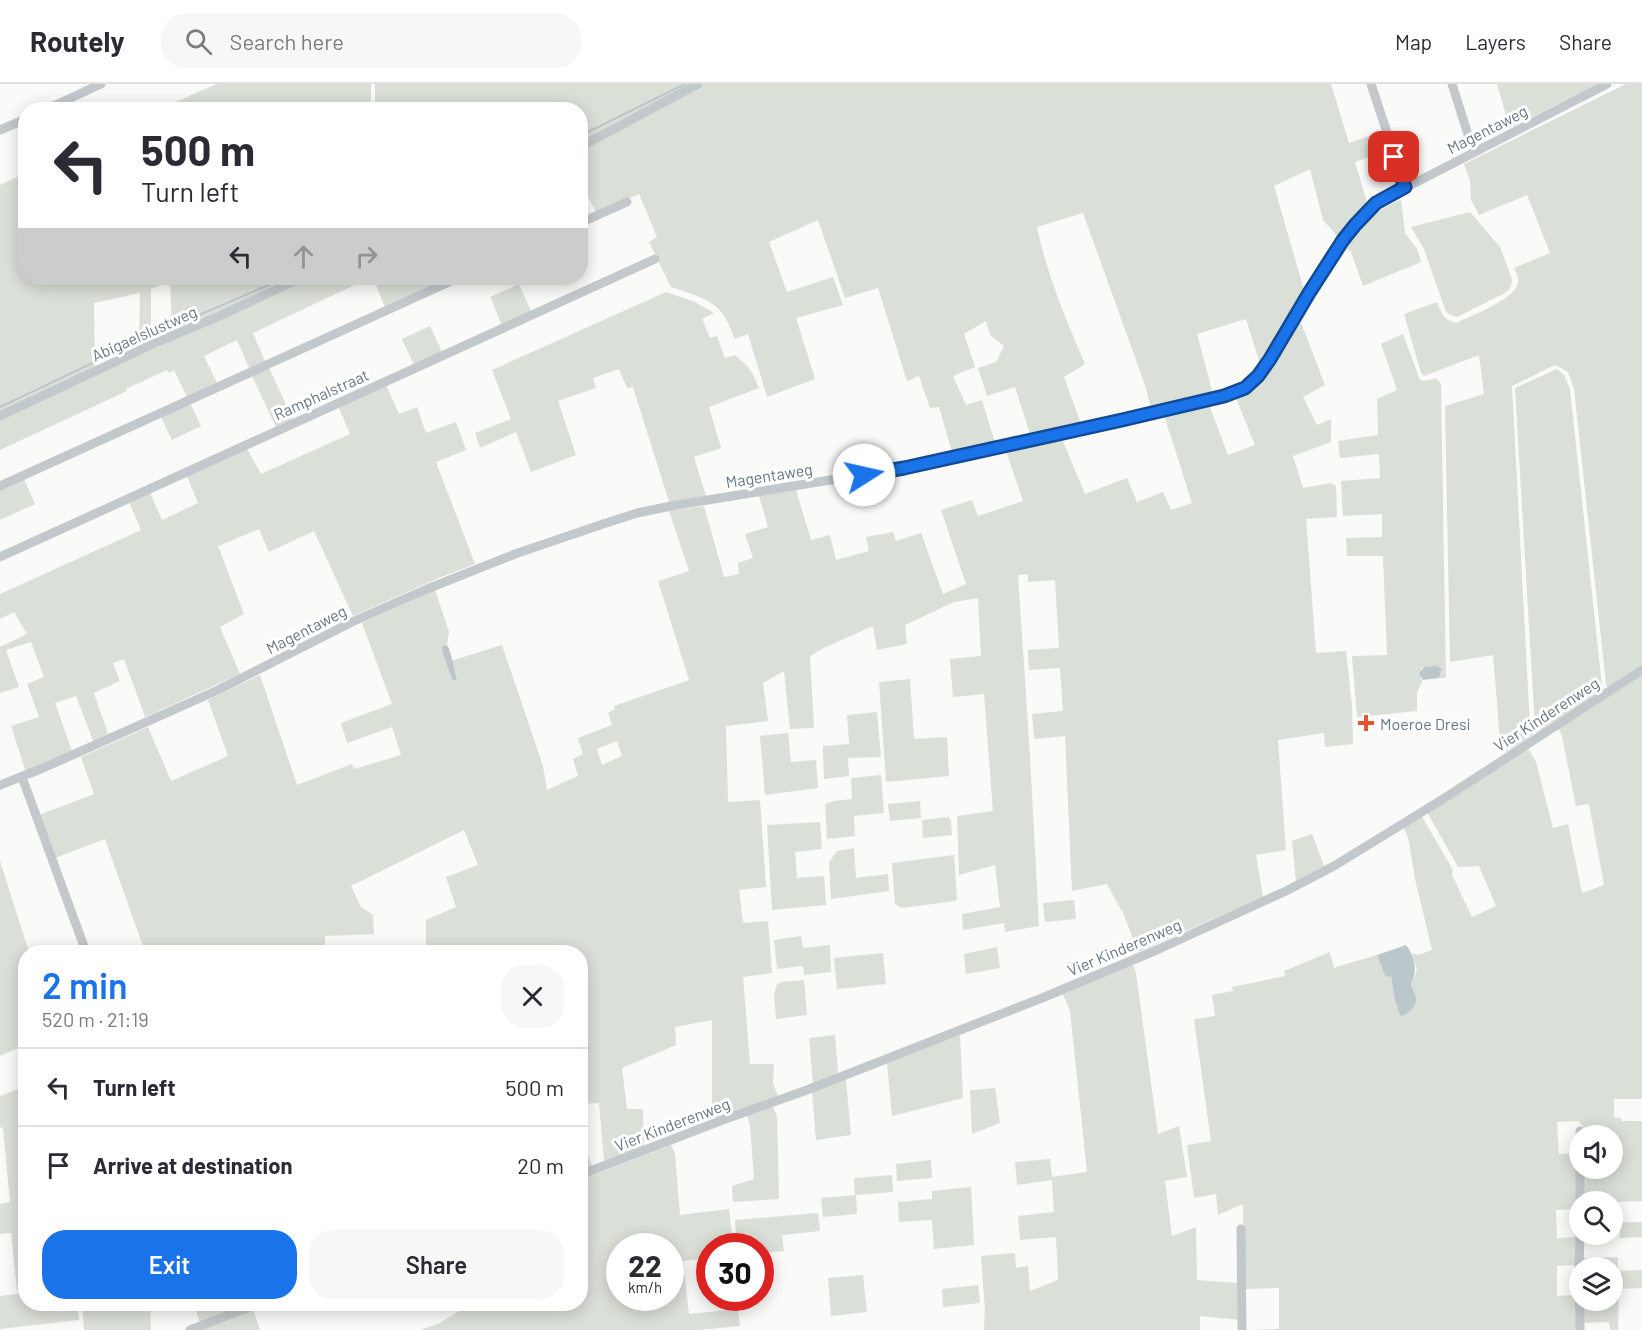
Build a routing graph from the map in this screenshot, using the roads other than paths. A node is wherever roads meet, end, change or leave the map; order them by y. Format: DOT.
graph roads {
  1 [pos="101,84"];
  2 [pos="698,84"];
  3 [pos="1371,84"];
  4 [pos="1452,84"];
  5 [pos="1607,84"];
  6 [pos="62,102"];
  7 [pos="18,122"];
  8 [pos="0,130"];
  9 [pos="588,143"];
  10 [pos="1475,152"];
  11 [pos="1405,187"];
  12 [pos="627,202"];
  13 [pos="588,219"];
  14 [pos="655,260"];
  15 [pos="286,285"];
  16 [pos="443,285"];
  17 [pos="0,416"];
  18 [pos="0,486"];
  19 [pos="0,557"];
  20 [pos="1642,670"];
  21 [pos="22,777"];
  22 [pos="0,784"];
  23 [pos="83,945"];
  24 [pos="588,1172"];
  25 [pos="1241,1229"];
  26 [pos="1580,1245"];
  27 [pos="239,1311"];
  28 [pos="190,1330"];
  29 [pos="1242,1330"];
  30 [pos="1580,1330"];
  1 -- 6 [label="street"];
  2 -- 9 [label="street"];
  3 -- 11 [label="street"];
  4 -- 10 [label="street"];
  5 -- 10 [label="street, Magentaweg"];
  7 -- 8 [label="street"];
  10 -- 11 [label="street, Magentaweg"];
  11 -- 21 [label="street, Magentaweg"];
  12 -- 13 [label="street"];
  14 -- 19 [label="street, Ramphalstraat"];
  15 -- 17 [label="street, Abigaelslustweg"];
  16 -- 18 [label="street"];
  20 -- 24 [label="street, Vier Kinderenweg"];
  21 -- 22 [label="street, Magentaweg"];
  21 -- 23 [label="street"];
  25 -- 29 [label="street"];
  26 -- 30 [label="street"];
  27 -- 28 [label="street"];
}
